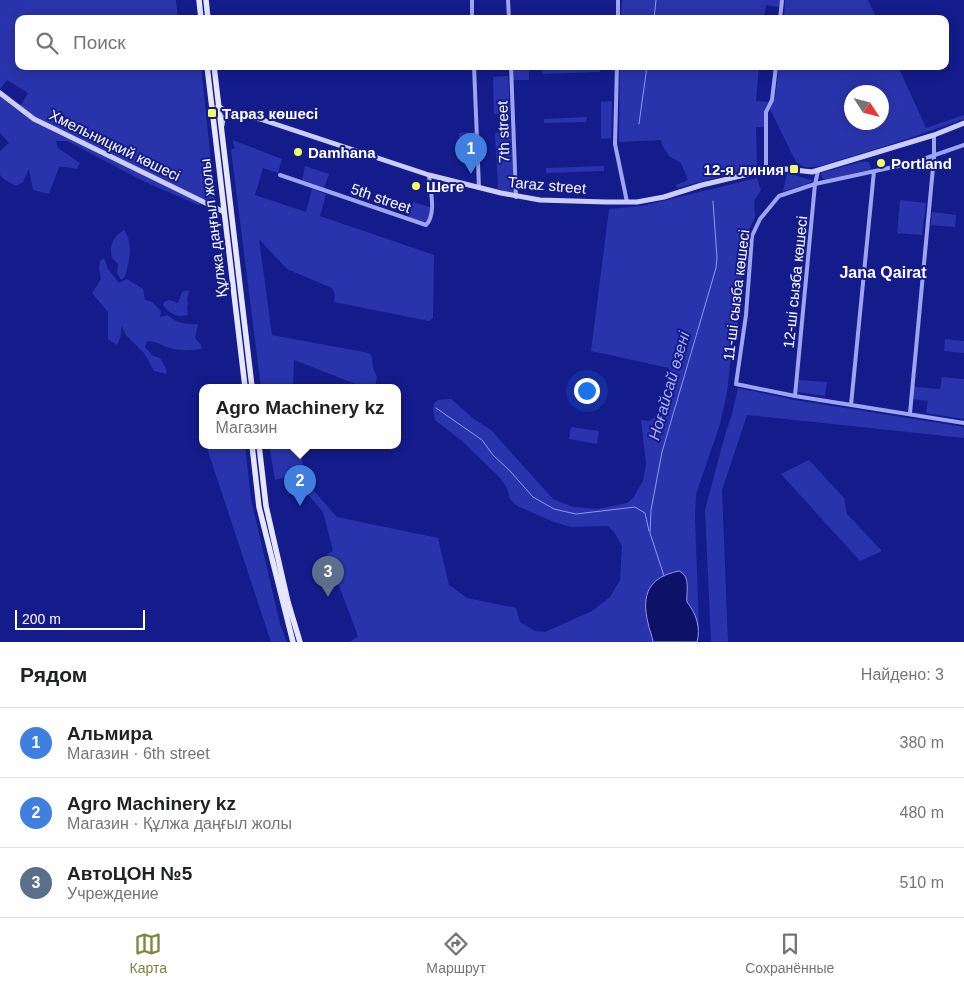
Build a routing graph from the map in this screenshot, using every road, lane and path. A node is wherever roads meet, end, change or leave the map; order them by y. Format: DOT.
graph roads {
  1 [pos="199,0"];
  2 [pos="206,0"];
  3 [pos="472,0"];
  4 [pos="508,0"];
  5 [pos="618,0"];
  6 [pos="782,0"];
  7 [pos="201,15"];
  8 [pos="208,15"];
  9 [pos="472,15"];
  10 [pos="509,15"];
  11 [pos="618,15"];
  12 [pos="780,15"];
  13 [pos="206,70"];
  14 [pos="214,70"];
  15 [pos="474,70"];
  16 [pos="511,70"];
  17 [pos="617,70"];
  18 [pos="776,70"];
  19 [pos="0,93"];
  20 [pos="218,106"];
  21 [pos="237,113"];
  22 [pos="964,123"];
  23 [pos="221,129"];
  24 [pos="934,135"];
  25 [pos="964,145"];
  26 [pos="934,157"];
  27 [pos="766,170"];
  28 [pos="818,171"];
  29 [pos="874,171"];
  30 [pos="429,175"];
  31 [pos="280,176"];
  32 [pos="815,184"];
  33 [pos="479,188"];
  34 [pos="516,197"];
  35 [pos="627,202"];
  36 [pos="224,212"];
  37 [pos="245,384"];
  38 [pos="252,384"];
  39 [pos="795,396"];
  40 [pos="851,405"];
  41 [pos="910,413"];
  42 [pos="964,423"];
  43 [pos="252,449"];
  44 [pos="259,449"];
  45 [pos="292,642"];
  46 [pos="300,642"];
  1 -- 7 [label="main road"];
  2 -- 8 [label="main road"];
  3 -- 9 [label="street"];
  4 -- 10 [label="street"];
  5 -- 11 [label="street"];
  6 -- 12 [label="street"];
  13 -- 36 [label="main road, Құлжа даңғыл жолы"];
  14 -- 20 [label="main road, Құлжа даңғыл жолы"];
  15 -- 33 [label="street"];
  16 -- 34 [label="street, 7th street"];
  17 -- 35 [label="street"];
  18 -- 27 [label="street"];
  19 -- 36 [label="street, Хмельницкий көшесі"];
  20 -- 21 [label="street, Taraz street"];
  20 -- 23 [label="main road, Құлжа даңғыл жолы"];
  21 -- 23 [label="street"];
  21 -- 30 [label="street, Taraz street"];
  22 -- 24 [label="street"];
  23 -- 38 [label="main road, Құлжа даңғыл жолы"];
  24 -- 26 [label="street"];
  24 -- 28 [label="street"];
  25 -- 26 [label="street, 11-ші сызба көшесі"];
  26 -- 29 [label="street, 11-ші сызба көшесі"];
  26 -- 41 [label="street"];
  27 -- 28 [label="street"];
  27 -- 35 [label="street, Taraz street"];
  28 -- 32 [label="street, 12-ші сызба көшесі"];
  29 -- 32 [label="street, 11-ші сызба көшесі"];
  29 -- 40 [label="street"];
  30 -- 31 [label="street, 5th street"];
  30 -- 33 [label="street, Taraz street"];
  32 -- 39 [label="street, 12-ші сызба көшесі"];
  32 -- 39 [label="street, 11-ші сызба көшесі"];
  33 -- 34 [label="street, Taraz street"];
  34 -- 35 [label="street, Taraz street"];
  36 -- 37 [label="main road, Құлжа даңғыл жолы"];
  39 -- 40 [label="street"];
  40 -- 41 [label="street"];
  41 -- 42 [label="street"];
  43 -- 45 [label="main road"];
  44 -- 46 [label="main road"];
}
